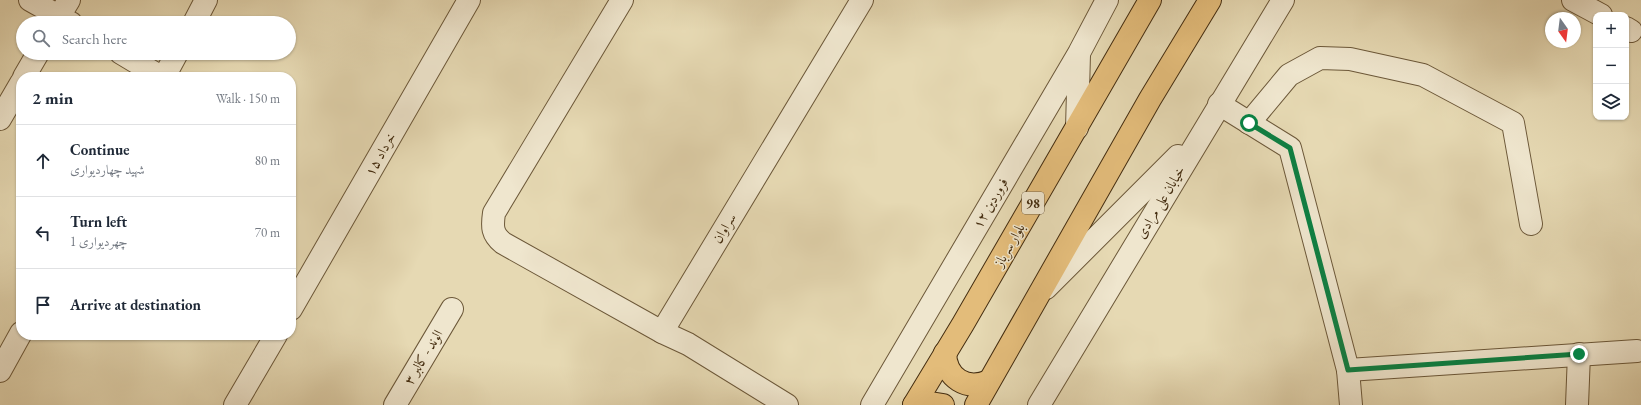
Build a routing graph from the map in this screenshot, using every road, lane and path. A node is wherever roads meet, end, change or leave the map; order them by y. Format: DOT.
graph roads {
  1 [pos="30,0"];
  2 [pos="206,0"];
  3 [pos="469,0"];
  4 [pos="622,0"];
  5 [pos="862,0"];
  6 [pos="1107,0"];
  7 [pos="1150,0"];
  8 [pos="1210,0"];
  9 [pos="1283,0"];
  10 [pos="1573,0"];
  11 [pos="1595,12"];
  12 [pos="64,16"];
  13 [pos="198,16"];
  14 [pos="1079,53"];
  15 [pos="34,60"];
  16 [pos="133,60"];
  17 [pos="173,60"];
  18 [pos="27,72"];
  19 [pos="153,72"];
  20 [pos="165,72"];
  21 [pos="16,92"];
  22 [pos="1219,104"];
  23 [pos="0,120"];
  24 [pos="1249,123"];
  25 [pos="1077,128"];
  26 [pos="1202,132"];
  27 [pos="1531,224"];
  28 [pos="296,300"];
  29 [pos="1034,301"];
  30 [pos="452,309"];
  31 [pos="662,332"];
  32 [pos="17,340"];
  33 [pos="273,340"];
  34 [pos="1637,350"];
  35 [pos="946,353"];
  36 [pos="1579,354"];
  37 [pos="1348,370"];
  38 [pos="0,371"];
  39 [pos="989,381"];
  40 [pos="235,405"];
  41 [pos="395,405"];
  42 [pos="787,405"];
  43 [pos="872,405"];
  44 [pos="914,405"];
  45 [pos="943,405"];
  46 [pos="976,405"];
  47 [pos="1039,405"];
  48 [pos="1351,405"];
  49 [pos="1577,405"];
  1 -- 12 [label="street"];
  2 -- 13 [label="street"];
  3 -- 28 [label="street, ۱۵ خرداد"];
  4 -- 31 [label="street"];
  5 -- 31 [label="street, سراوان"];
  6 -- 14 [label="street, ۱۲ فروردین"];
  7 -- 25 [label="highway, بلوار سرباز / 98"];
  8 -- 29 [label="highway"];
  9 -- 22 [label="street, خیابان علی مرادی"];
  10 -- 11 [label="street"];
  14 -- 25 [label="street"];
  14 -- 43 [label="street, ۱۲ فروردین"];
  15 -- 18 [label="street"];
  16 -- 19 [label="street"];
  17 -- 20 [label="street"];
  21 -- 23 [label="street"];
  22 -- 24 [label="street"];
  22 -- 26 [label="street, خیابان علی مرادی"];
  24 -- 27 [label="street"];
  24 -- 37 [label="street"];
  25 -- 35 [label="highway, بلوار سرباز / 98"];
  26 -- 29 [label="street"];
  26 -- 47 [label="street, خیابان علی مرادی"];
  29 -- 39 [label="highway"];
  30 -- 41 [label="street, الوند - کالبر ۳"];
  31 -- 42 [label="street"];
  32 -- 38 [label="street"];
  33 -- 40 [label="street"];
  34 -- 36 [label="street"];
  35 -- 39 [label="highway"];
  35 -- 44 [label="highway, بلوار سرباز / 98"];
  36 -- 37 [label="street"];
  36 -- 49 [label="street"];
  37 -- 48 [label="street"];
  39 -- 46 [label="highway"];
  44 -- 45 [label="highway"];
}
